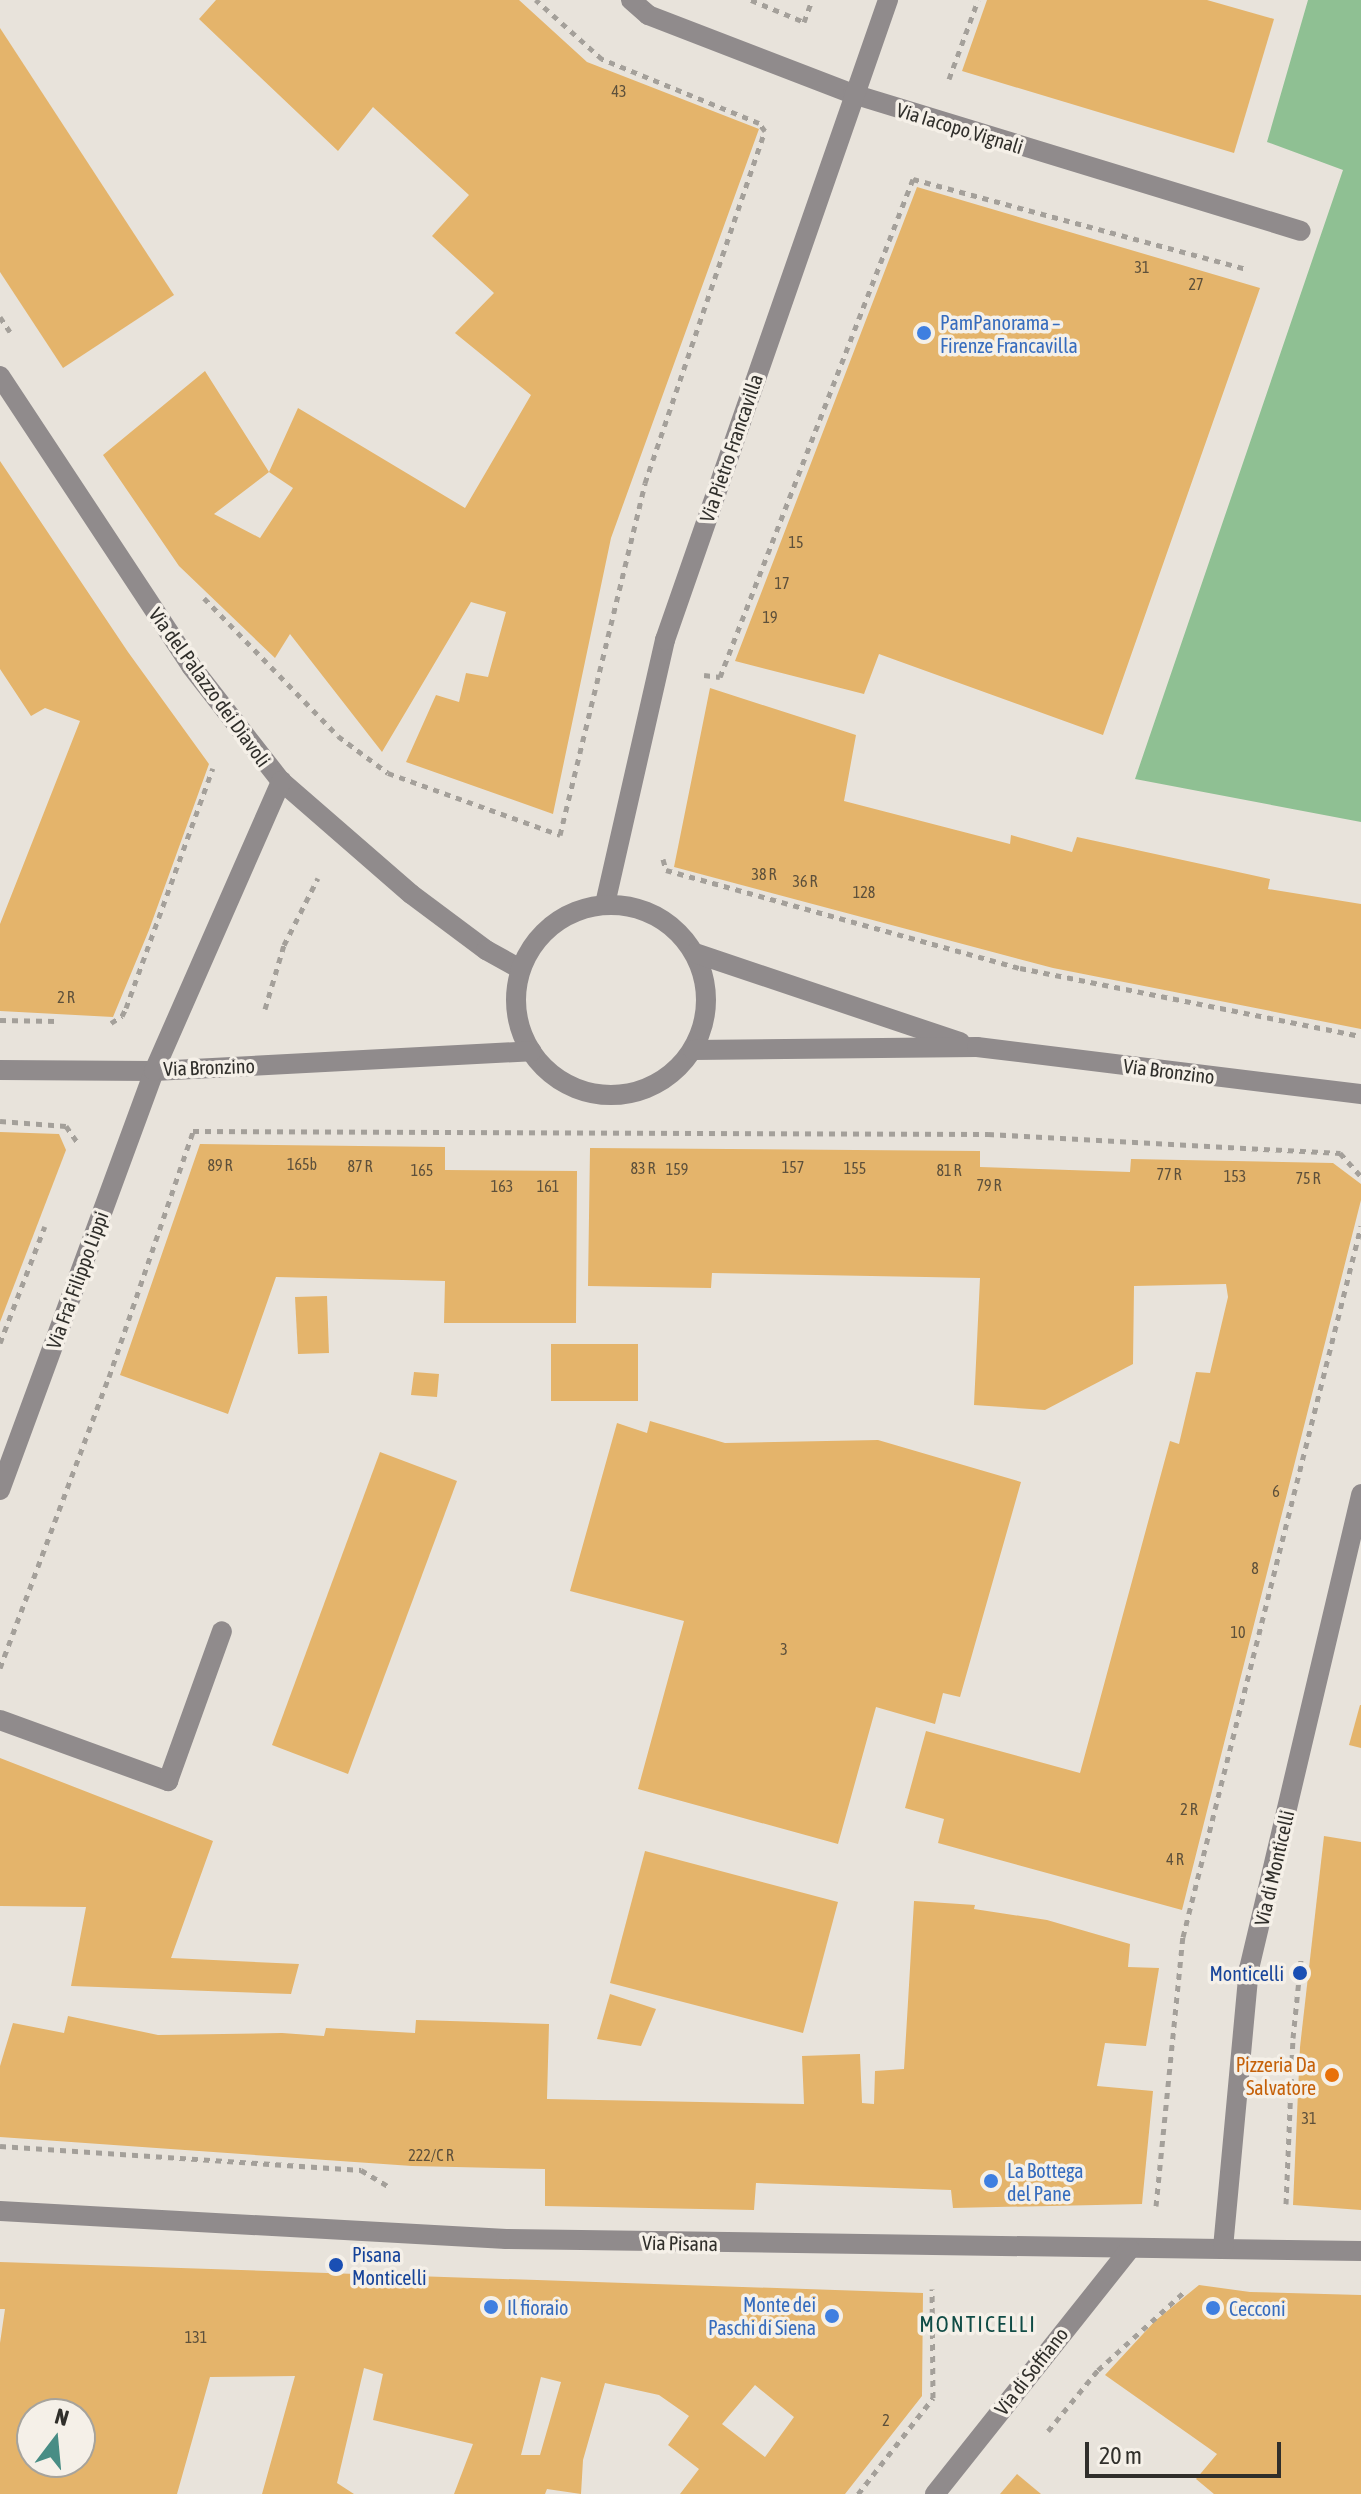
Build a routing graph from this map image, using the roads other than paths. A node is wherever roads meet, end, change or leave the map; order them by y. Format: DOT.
graph roads {
  1 [pos="631,0"];
  2 [pos="888,0"];
  3 [pos="853,94"];
  4 [pos="1300,231"];
  5 [pos="0,376"];
  6 [pos="281,781"];
  7 [pos="605,904"];
  8 [pos="695,953"];
  9 [pos="520,969"];
  10 [pos="977,1047"];
  11 [pos="693,1050"];
  12 [pos="531,1051"];
  13 [pos="0,1070"];
  14 [pos="154,1071"];
  15 [pos="1361,1094"];
  16 [pos="0,1490"];
  17 [pos="1361,1494"];
  18 [pos="222,1631"];
  19 [pos="0,1720"];
  20 [pos="0,2211"];
  21 [pos="1223,2248"];
  22 [pos="1130,2249"];
  23 [pos="1361,2251"];
  24 [pos="935,2494"];
  1 -- 3 [label="street, Via Iacopo Vignali"];
  2 -- 3 [label="street, Via Pietro Francavilla"];
  3 -- 4 [label="street, Via Iacopo Vignali"];
  3 -- 7 [label="street, Via Pietro Francavilla"];
  5 -- 6 [label="street, Via del Palazzo dei Diavoli"];
  6 -- 9 [label="street, Via del Palazzo dei Diavoli"];
  6 -- 14 [label="street, Via Bronzino"];
  7 -- 8 [label="street, Via Bronzino"];
  7 -- 9 [label="street, Via Bronzino"];
  8 -- 10 [label="street, Via Bronzino"];
  8 -- 11 [label="street, Via Bronzino"];
  9 -- 12 [label="street, Via Bronzino"];
  10 -- 11 [label="street, Via Bronzino"];
  10 -- 15 [label="street, Via Bronzino"];
  11 -- 12 [label="street, Via Bronzino"];
  12 -- 14 [label="street, Via Bronzino"];
  13 -- 14 [label="street"];
  14 -- 16 [label="street, Via Fra' Filippo Lippi"];
  17 -- 21 [label="street, Via di Monticelli"];
  18 -- 19 [label="street"];
  20 -- 22 [label="street, Via Pisana"];
  21 -- 22 [label="street, Via Pisana"];
  21 -- 23 [label="street, Via Pisana"];
  22 -- 24 [label="street, Via di Soffiano"];
}
